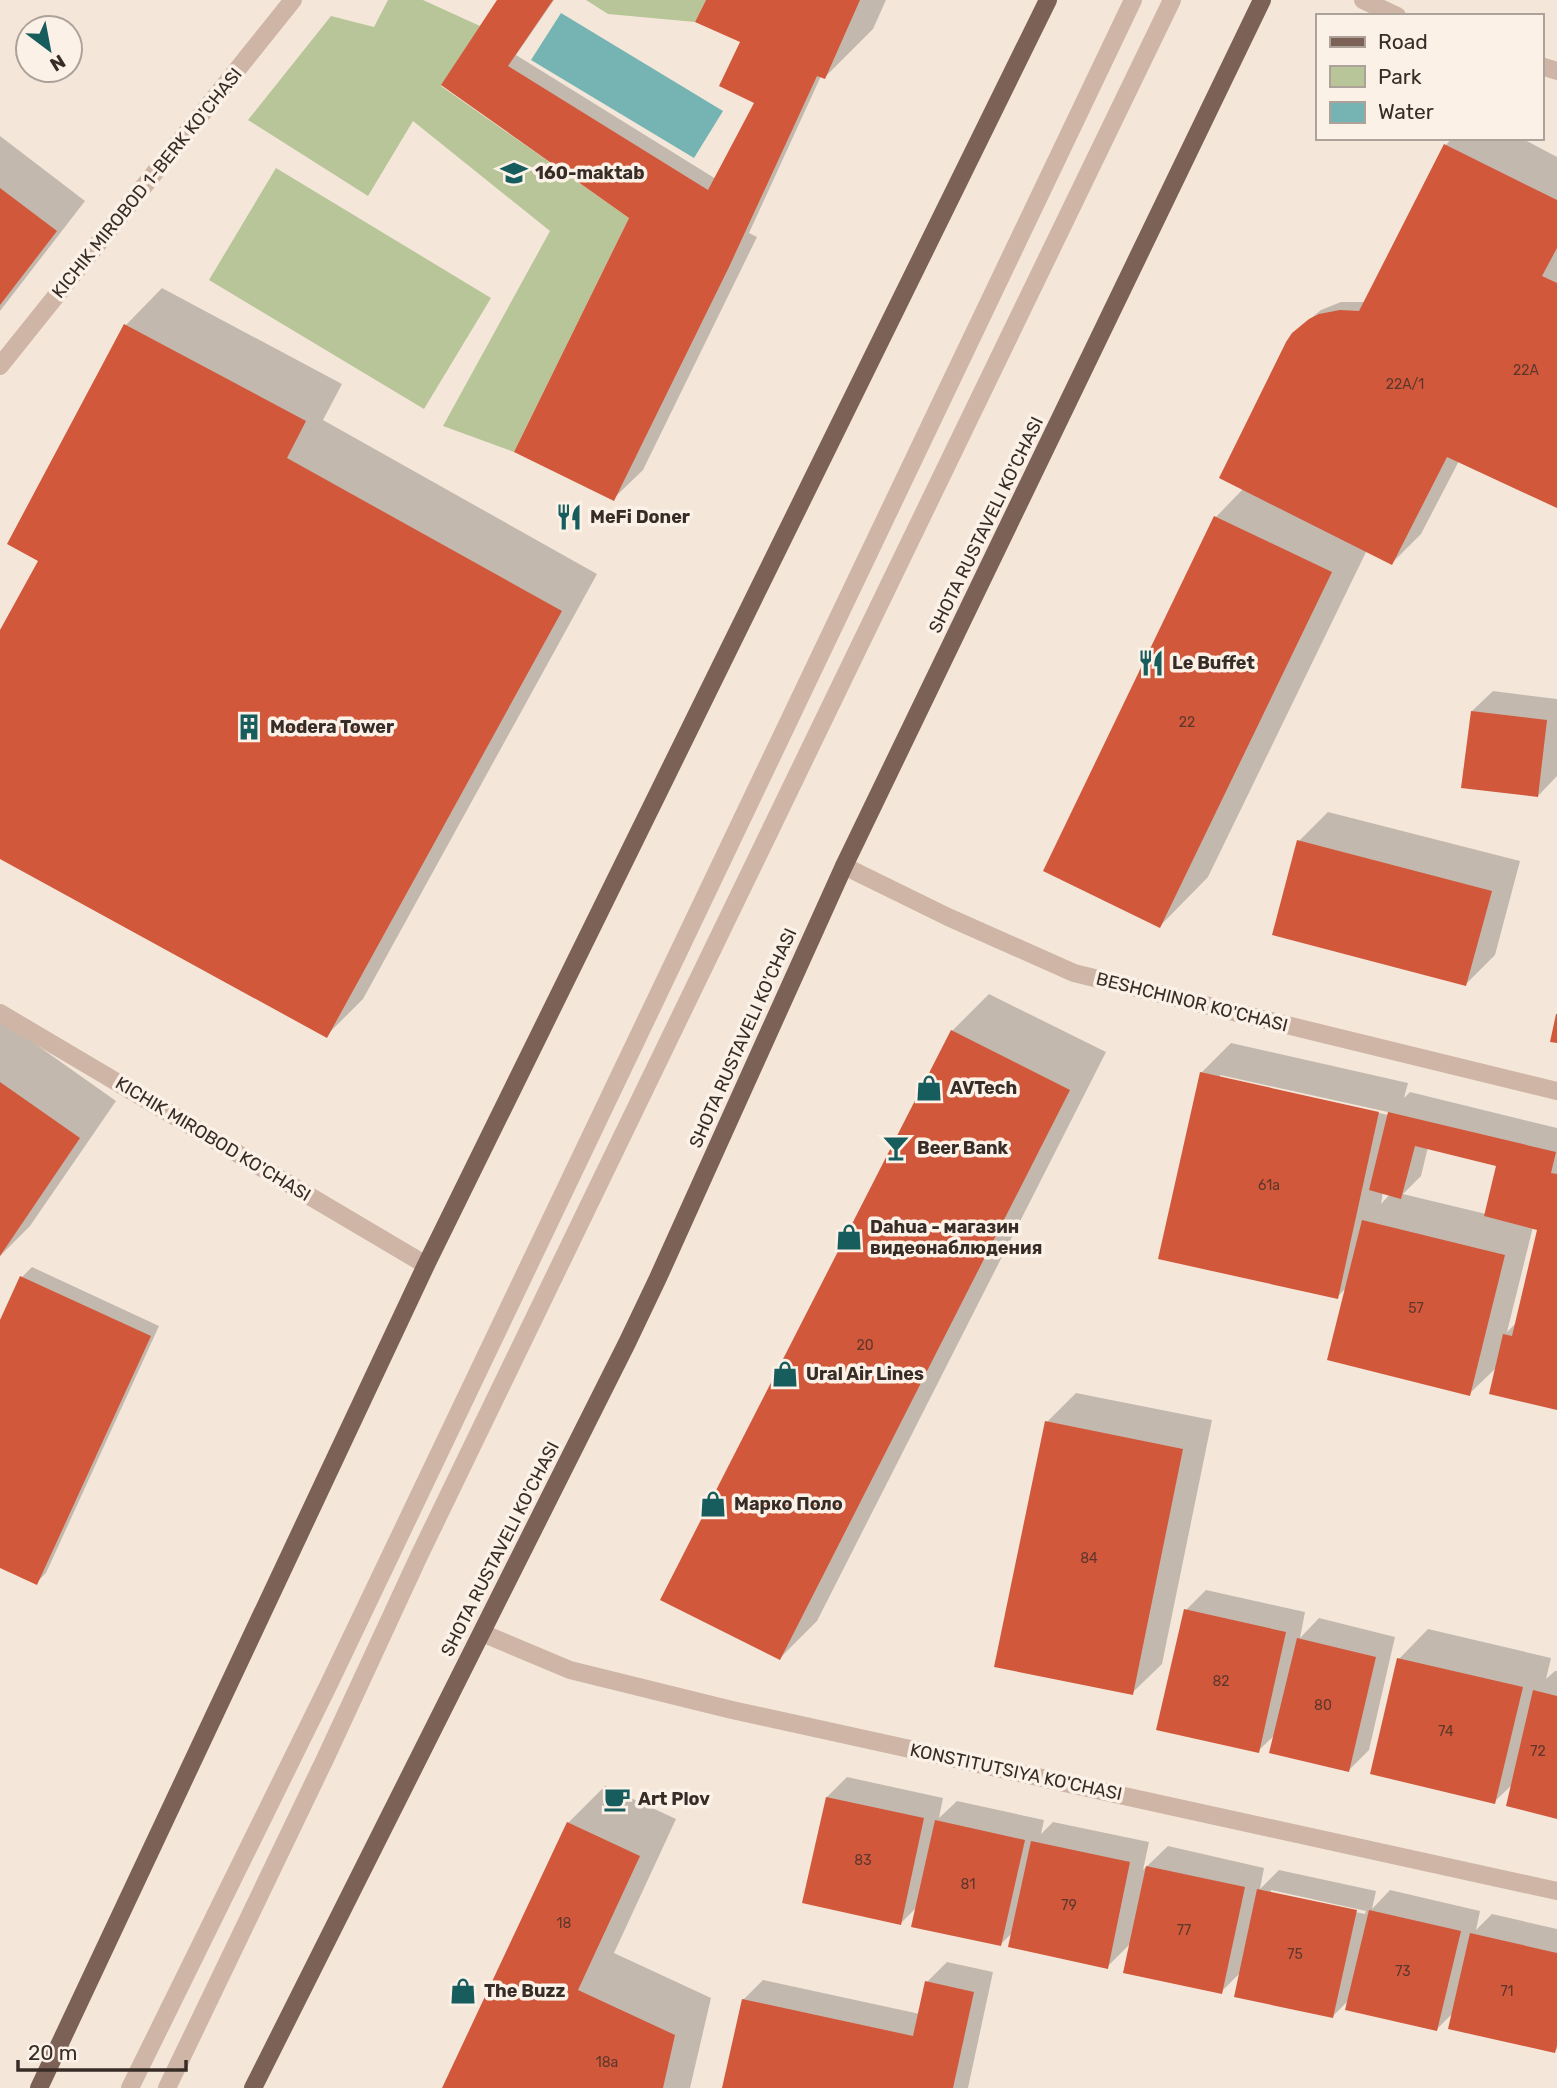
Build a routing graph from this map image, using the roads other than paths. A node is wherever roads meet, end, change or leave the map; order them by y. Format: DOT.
graph roads {
  1 [pos="293,0"];
  2 [pos="1048,0"];
  3 [pos="1133,0"];
  4 [pos="1172,0"];
  5 [pos="1262,0"];
  6 [pos="1363,0"];
  7 [pos="1393,14"];
  8 [pos="0,366"];
  9 [pos="844,866"];
  10 [pos="0,1013"];
  11 [pos="1557,1091"];
  12 [pos="426,1265"];
  13 [pos="482,1633"];
  14 [pos="1557,1891"];
  15 [pos="39,2088"];
  16 [pos="130,2088"];
  17 [pos="167,2088"];
  18 [pos="253,2088"];
  1 -- 8 [label="street, KICHIK MIROBOD 1-BERK KO'CHASI"];
  2 -- 12 [label="main road"];
  3 -- 16 [label="street"];
  4 -- 17 [label="street"];
  5 -- 9 [label="main road, SHOTA RUSTAVELI KO'CHASI"];
  6 -- 7 [label="street"];
  9 -- 11 [label="street, BESHCHINOR KO'CHASI"];
  9 -- 13 [label="main road, SHOTA RUSTAVELI KO'CHASI"];
  10 -- 12 [label="street, KICHIK MIROBOD KO'CHASI"];
  12 -- 15 [label="main road"];
  13 -- 14 [label="street, KONSTITUTSIYA KO'CHASI"];
  13 -- 18 [label="main road, SHOTA RUSTAVELI KO'CHASI"];
}
